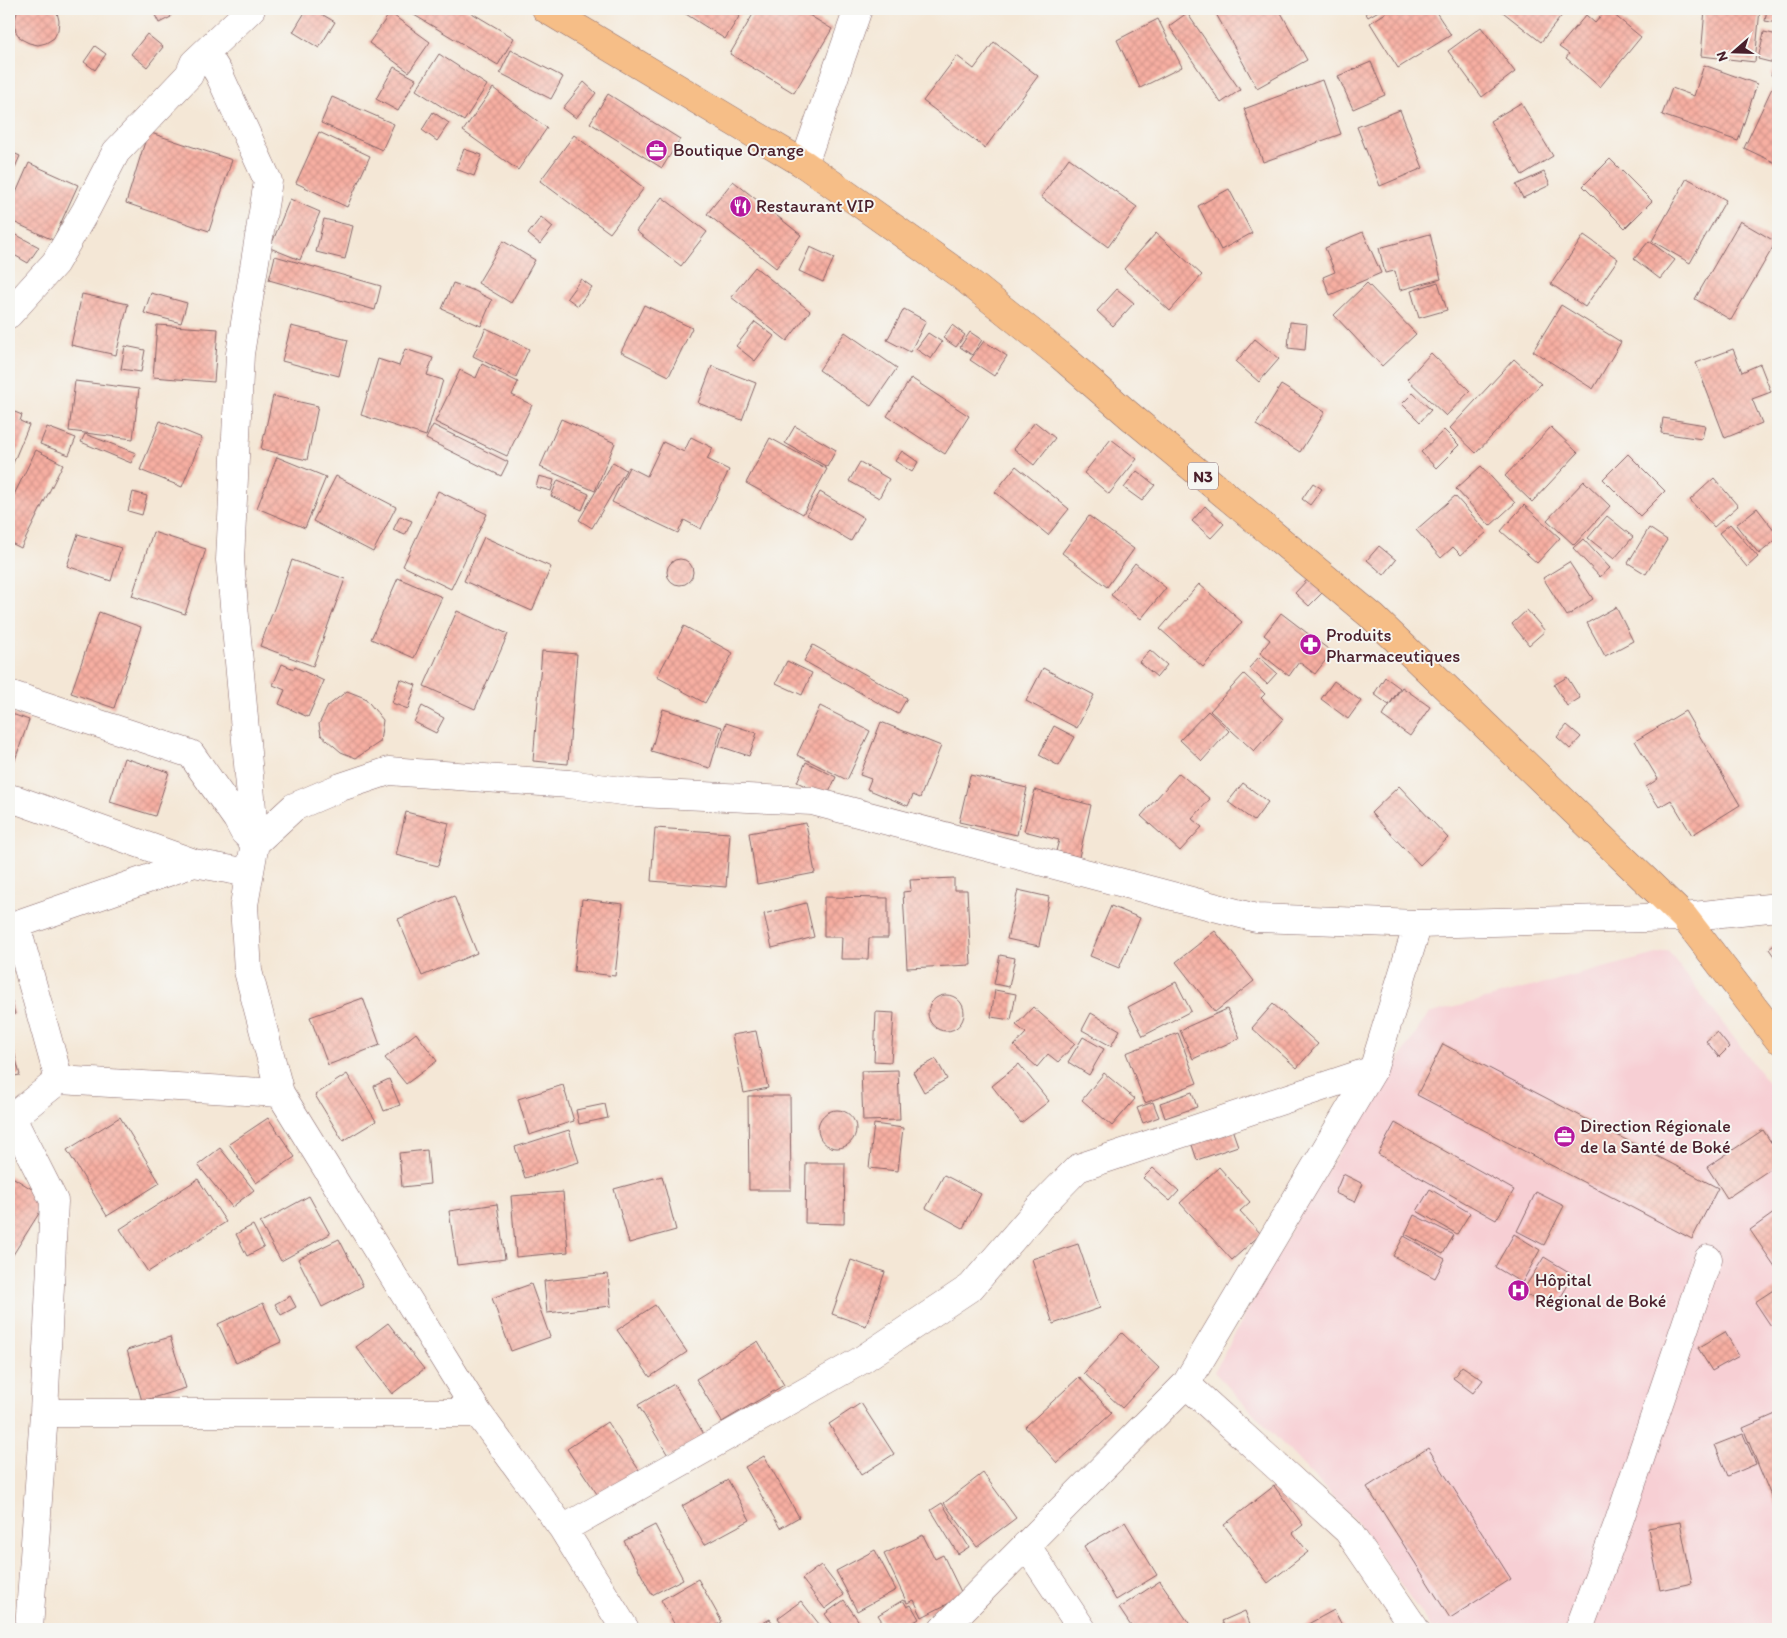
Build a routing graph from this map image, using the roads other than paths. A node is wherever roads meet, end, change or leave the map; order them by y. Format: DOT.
graph roads {
  1 [pos="251,9"];
  2 [pos="546,9"];
  3 [pos="858,9"];
  4 [pos="206,53"];
  5 [pos="804,164"];
  6 [pos="9,314"];
  7 [pos="9,694"];
  8 [pos="9,798"];
  9 [pos="255,843"];
  10 [pos="194,863"];
  11 [pos="249,872"];
  12 [pos="1778,907"];
  13 [pos="1684,917"];
  14 [pos="1418,924"];
  15 [pos="12,926"];
  16 [pos="1778,1039"];
  17 [pos="1373,1070"];
  18 [pos="59,1080"];
  19 [pos="280,1093"];
  20 [pos="10,1119"];
  21 [pos="1708,1259"];
  22 [pos="1186,1384"];
  23 [pos="44,1413"];
  24 [pos="478,1413"];
  25 [pos="563,1529"];
  26 [pos="1026,1545"];
  27 [pos="29,1629"];
  28 [pos="625,1629"];
  29 [pos="943,1629"];
  30 [pos="1082,1629"];
  31 [pos="1414,1629"];
  32 [pos="1579,1629"];
  1 -- 4 [label="street"];
  2 -- 5 [label="highway, N3"];
  3 -- 5 [label="street"];
  4 -- 6 [label="street"];
  4 -- 9 [label="street"];
  5 -- 13 [label="highway, N3"];
  7 -- 9 [label="street"];
  8 -- 10 [label="street"];
  9 -- 11 [label="street"];
  9 -- 14 [label="street"];
  10 -- 11 [label="street"];
  10 -- 15 [label="street"];
  11 -- 19 [label="street"];
  12 -- 13 [label="street"];
  13 -- 14 [label="street"];
  13 -- 16 [label="highway, N3"];
  14 -- 17 [label="street"];
  15 -- 18 [label="street"];
  17 -- 22 [label="street"];
  17 -- 25 [label="street"];
  18 -- 19 [label="street"];
  18 -- 20 [label="street"];
  19 -- 24 [label="street"];
  20 -- 23 [label="street"];
  21 -- 32 [label="street"];
  22 -- 26 [label="street"];
  22 -- 31 [label="street"];
  23 -- 24 [label="street"];
  23 -- 27 [label="street"];
  24 -- 25 [label="street"];
  25 -- 28 [label="street"];
  26 -- 29 [label="street"];
  26 -- 30 [label="street"];
}
